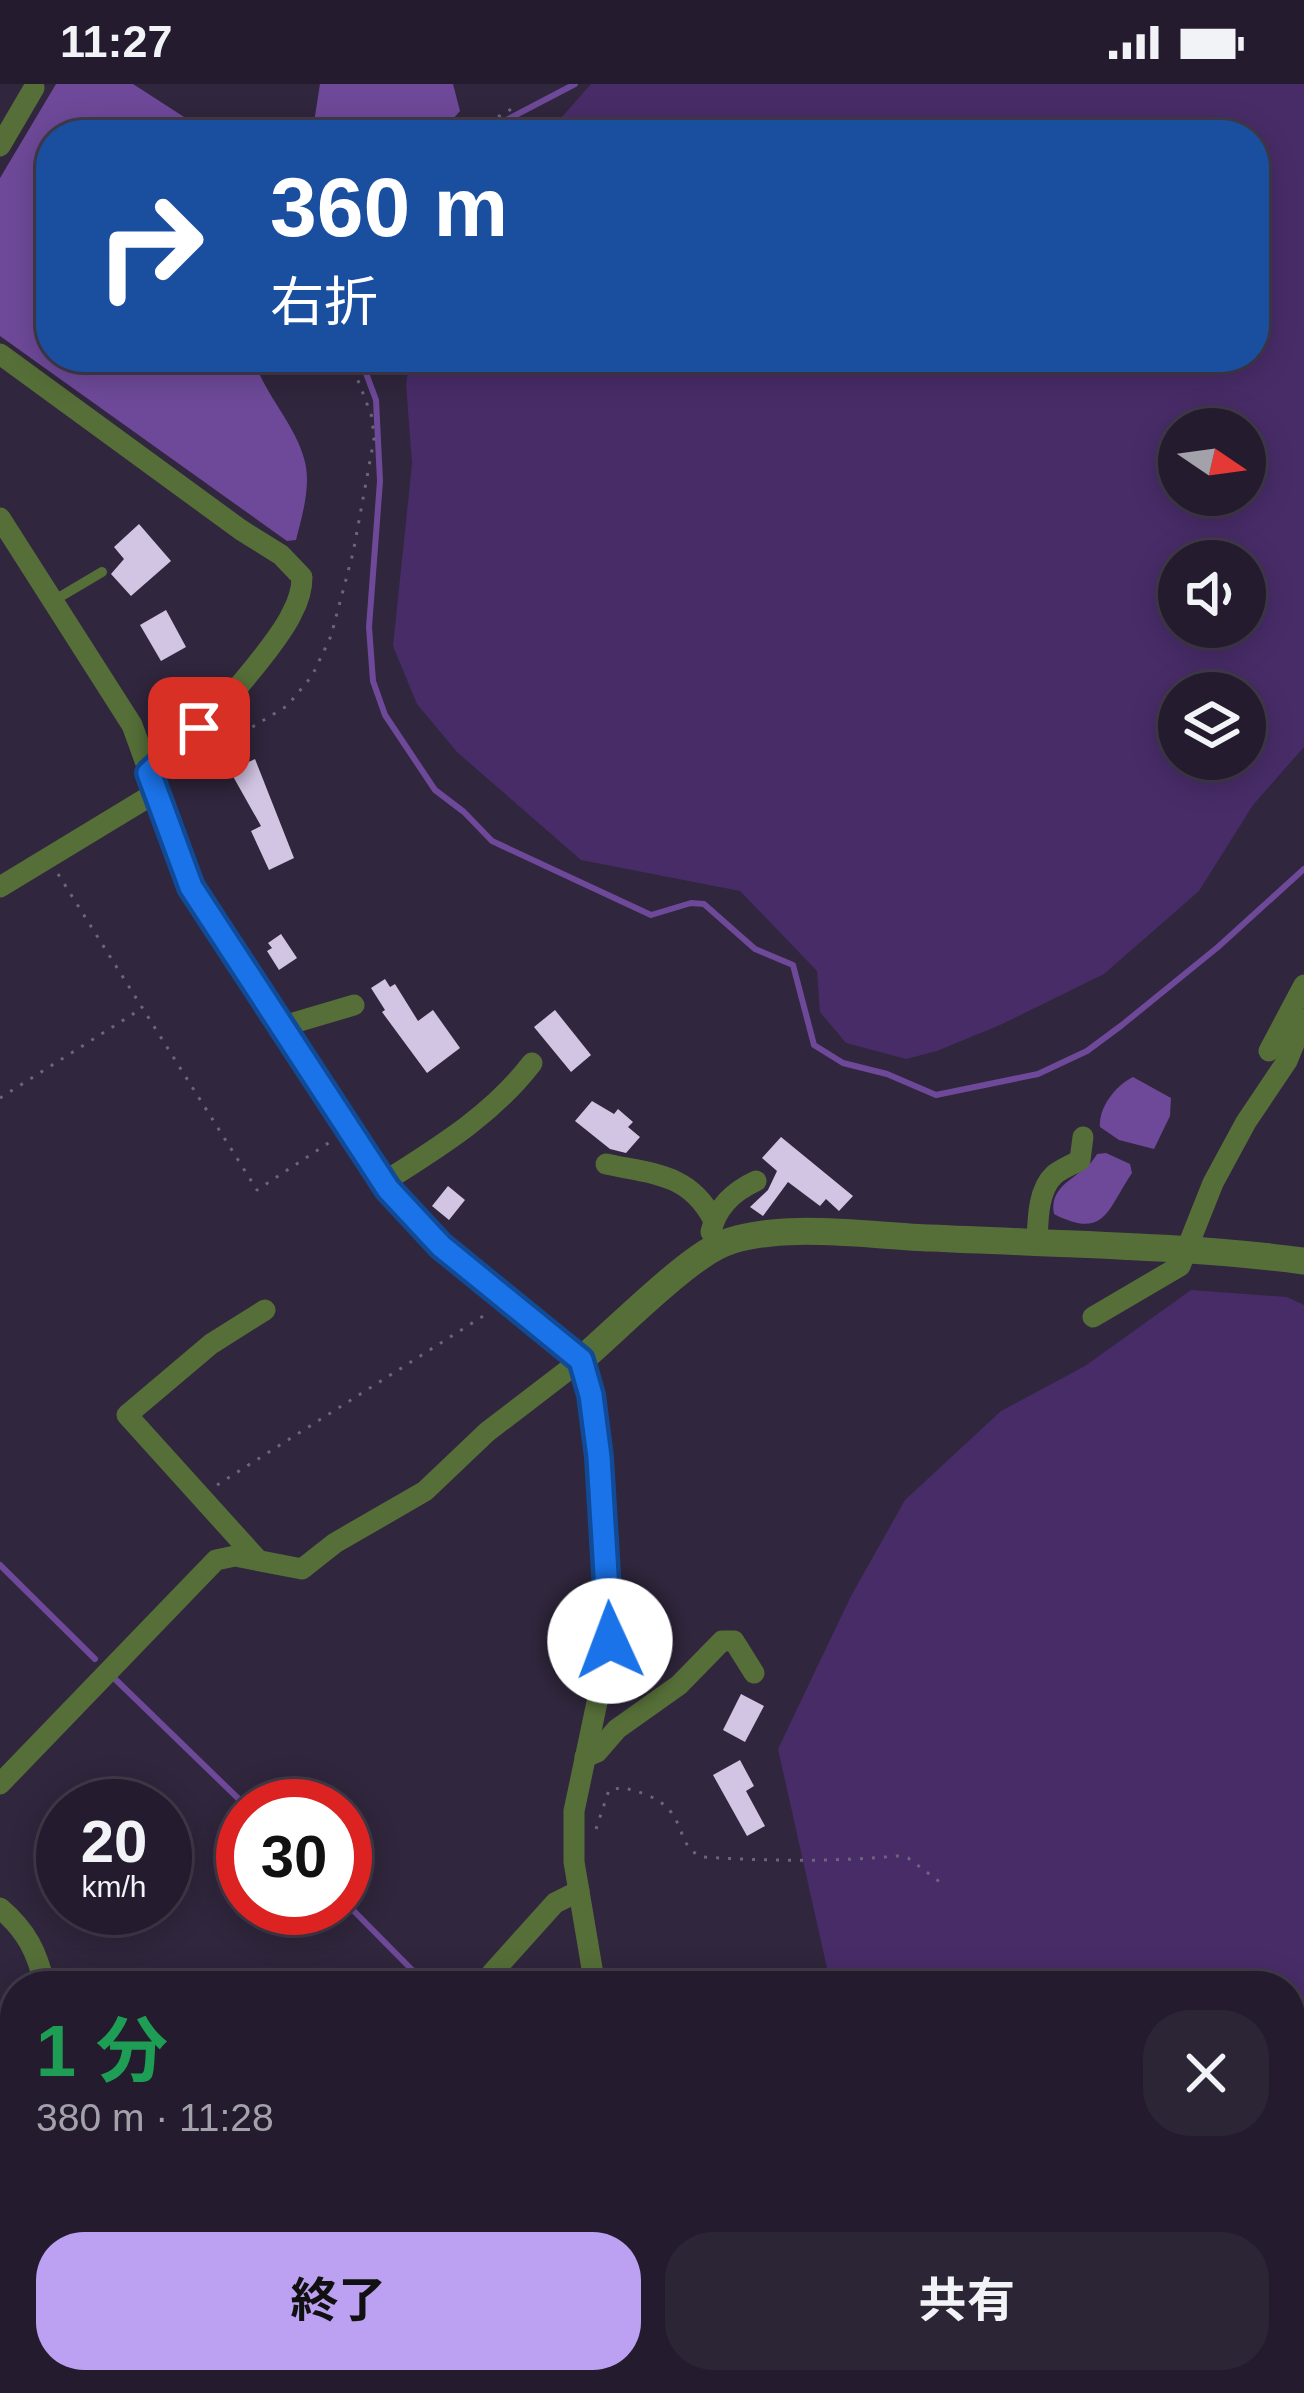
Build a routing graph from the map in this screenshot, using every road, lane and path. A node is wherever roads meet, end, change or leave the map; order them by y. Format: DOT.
graph roads {
  1 [pos="34,88"];
  2 [pos="513,108"];
  3 [pos="493,120"];
  4 [pos="0,146"];
  5 [pos="0,354"];
  6 [pos="0,518"];
  7 [pos="102,572"];
  8 [pos="53,601"];
  9 [pos="152,783"];
  10 [pos="48,857"];
  11 [pos="0,887"];
  12 [pos="1304,985"];
  13 [pos="354,1005"];
  14 [pos="142,1008"];
  15 [pos="1304,1019"];
  16 [pos="283,1026"];
  17 [pos="1269,1051"];
  18 [pos="532,1063"];
  19 [pos="0,1098"];
  20 [pos="350,1129"];
  21 [pos="1084,1137"];
  22 [pos="606,1164"];
  23 [pos="756,1181"];
  24 [pos="384,1182"];
  25 [pos="715,1234"];
  26 [pos="1037,1243"];
  27 [pos="1185,1249"];
  28 [pos="1304,1261"];
  29 [pos="510,1299"];
  30 [pos="265,1310"];
  31 [pos="1093,1317"];
  32 [pos="581,1360"];
  33 [pos="200,1495"];
  34 [pos="258,1560"];
  35 [pos="754,1673"];
  36 [pos="585,1757"];
  37 [pos="0,1784"];
  38 [pos="574,1862"];
  39 [pos="941,1883"];
  40 [pos="579,1891"];
  41 [pos="0,1908"];
  42 [pos="41,1971"];
  43 [pos="494,1971"];
  44 [pos="592,1971"];
  1 -- 4 [label="street"];
  2 -- 3 [label="path"];
  5 -- 9 [label="street"];
  6 -- 8 [label="street"];
  7 -- 8 [label="lane"];
  8 -- 9 [label="street"];
  9 -- 10 [label="street"];
  9 -- 16 [label="street"];
  10 -- 11 [label="street"];
  10 -- 14 [label="path"];
  12 -- 17 [label="street"];
  13 -- 16 [label="street"];
  14 -- 19 [label="path"];
  14 -- 20 [label="path"];
  15 -- 27 [label="street"];
  16 -- 20 [label="street"];
  18 -- 24 [label="street"];
  20 -- 24 [label="street"];
  21 -- 26 [label="street"];
  22 -- 25 [label="street"];
  23 -- 25 [label="street"];
  24 -- 29 [label="street"];
  25 -- 26 [label="street"];
  25 -- 32 [label="street"];
  26 -- 27 [label="street"];
  27 -- 28 [label="street"];
  27 -- 31 [label="street"];
  29 -- 32 [label="street"];
  29 -- 33 [label="path"];
  30 -- 33 [label="street"];
  32 -- 34 [label="street"];
  32 -- 36 [label="street"];
  33 -- 34 [label="street"];
  34 -- 37 [label="street"];
  35 -- 36 [label="street"];
  36 -- 38 [label="street"];
  38 -- 39 [label="path"];
  38 -- 40 [label="street"];
  40 -- 43 [label="street"];
  40 -- 44 [label="street"];
  41 -- 42 [label="street"];
}
